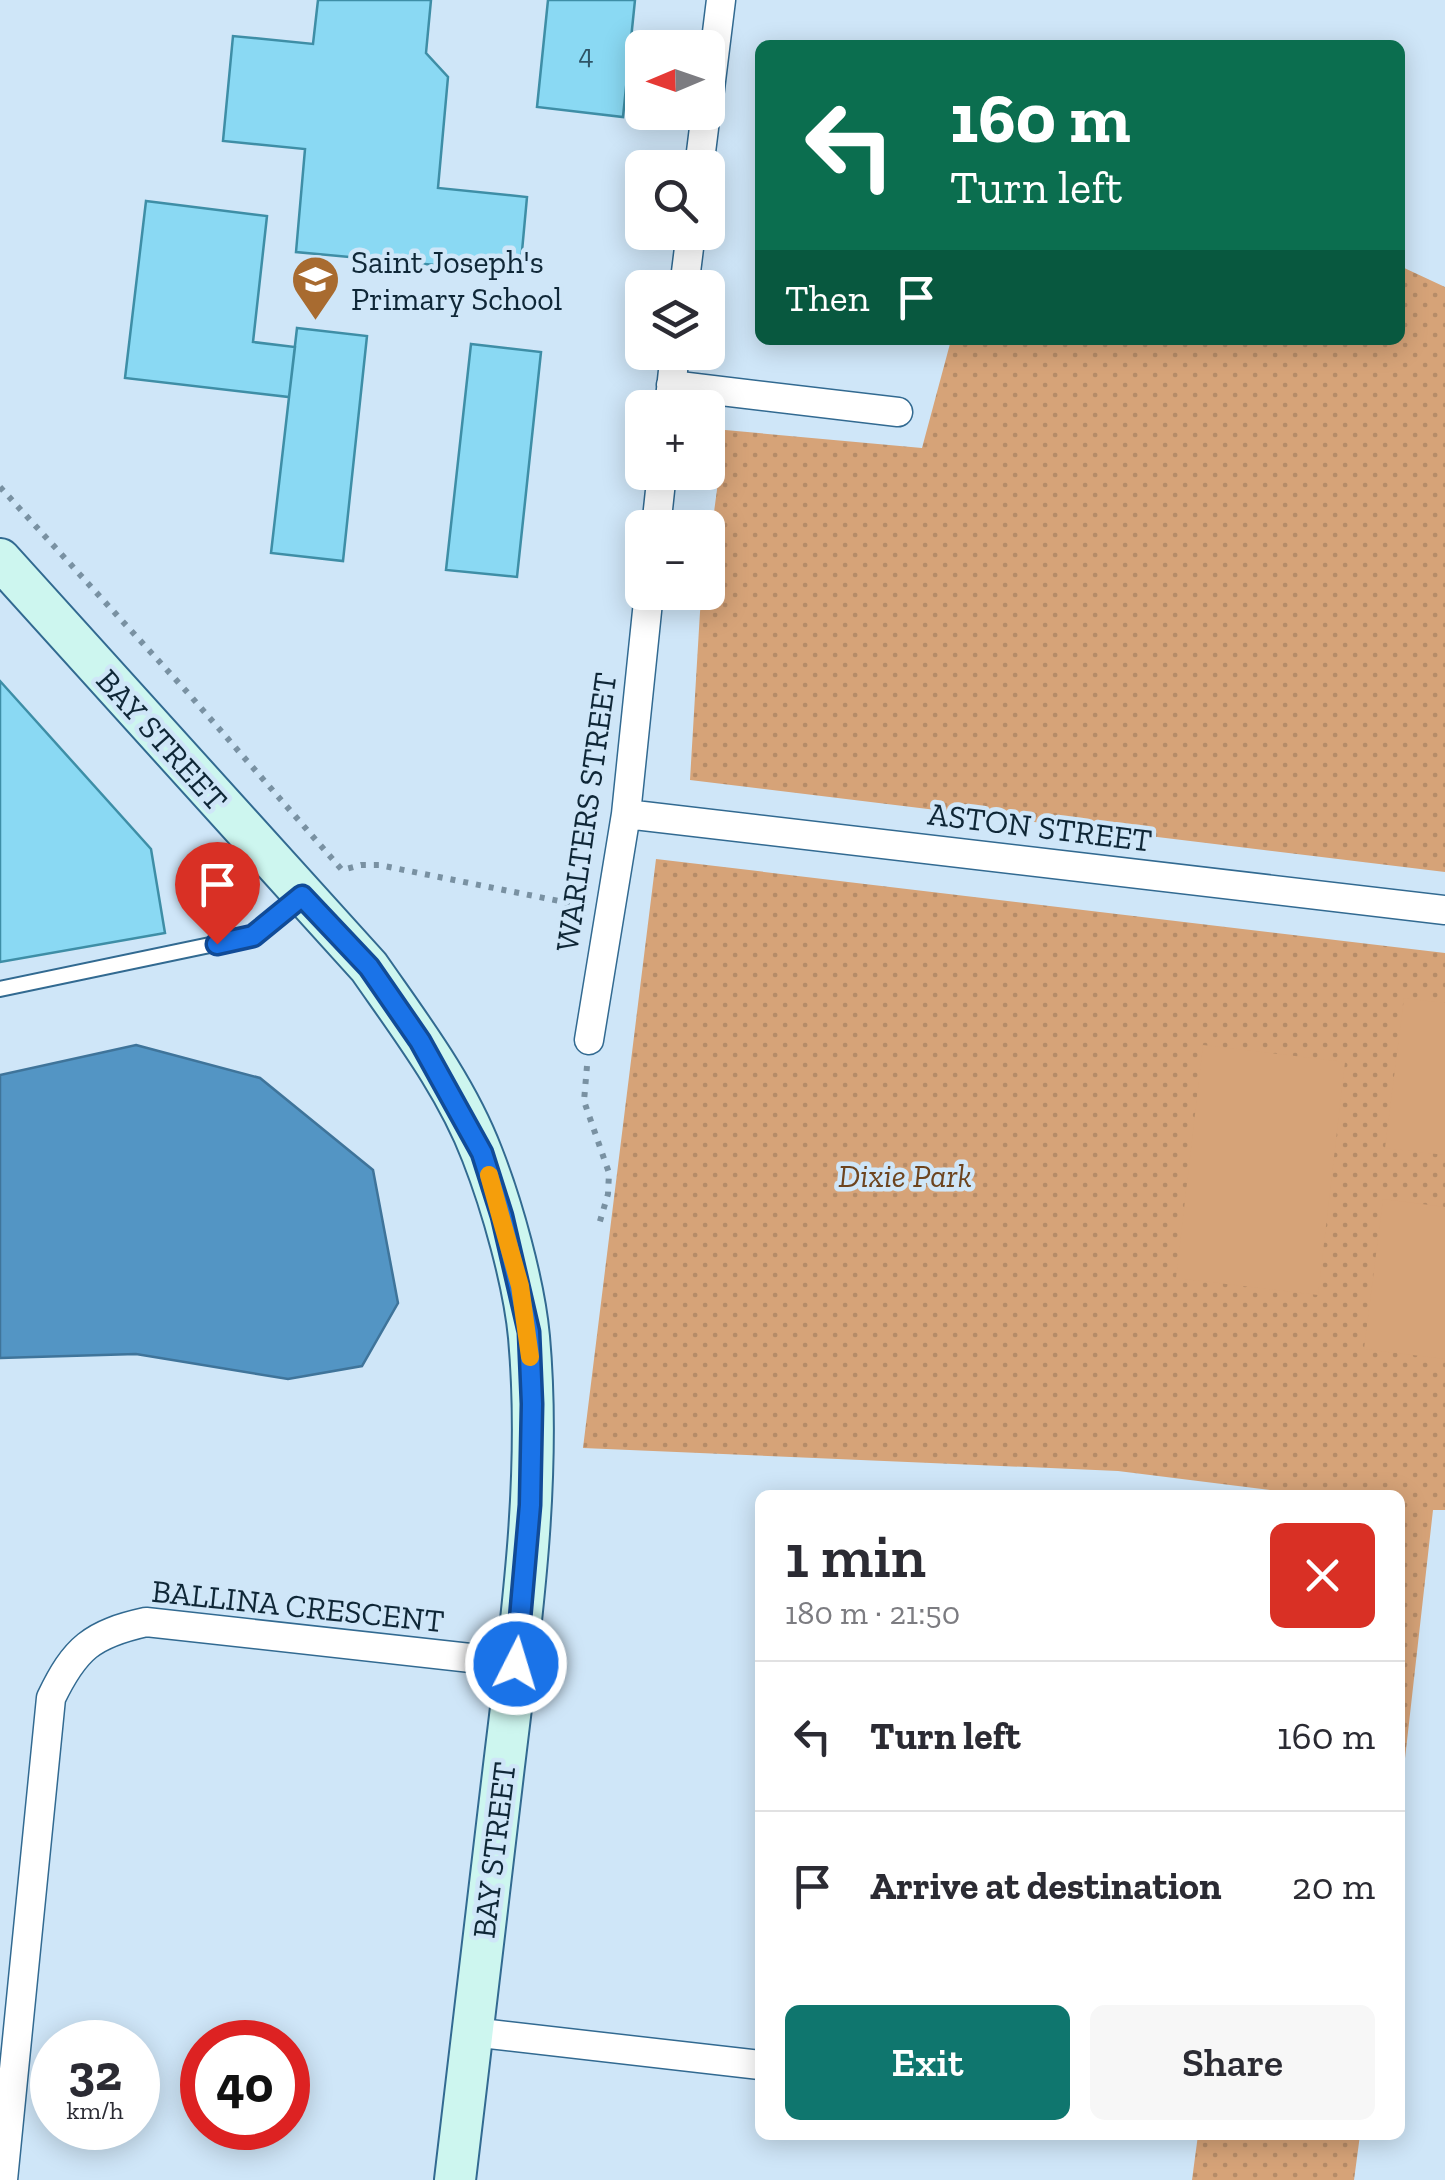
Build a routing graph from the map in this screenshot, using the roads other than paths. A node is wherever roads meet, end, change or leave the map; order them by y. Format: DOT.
graph roads {
  1 [pos="721,0"];
  2 [pos="717,30"];
  3 [pos="725,400"];
  4 [pos="898,412"];
  5 [pos="0,559"];
  6 [pos="647,610"];
  7 [pos="626,814"];
  8 [pos="302,896"];
  9 [pos="1445,910"];
  10 [pos="0,989"];
  11 [pos="588,1040"];
  12 [pos="516,1664"];
  13 [pos="472,2032"];
  14 [pos="755,2065"];
  15 [pos="2,2180"];
  16 [pos="455,2180"];
  1 -- 2 [label="street"];
  3 -- 4 [label="street"];
  5 -- 8 [label="street, BAY STREET"];
  6 -- 7 [label="street, WARLTERS STREET"];
  7 -- 9 [label="street, ASTON STREET"];
  7 -- 11 [label="street, WARLTERS STREET"];
  8 -- 10 [label="lane"];
  8 -- 12 [label="street, BAY STREET"];
  12 -- 13 [label="street, BAY STREET"];
  12 -- 15 [label="street, BALLINA CRESCENT"];
  13 -- 14 [label="street"];
  13 -- 16 [label="street, BAY STREET"];
}
